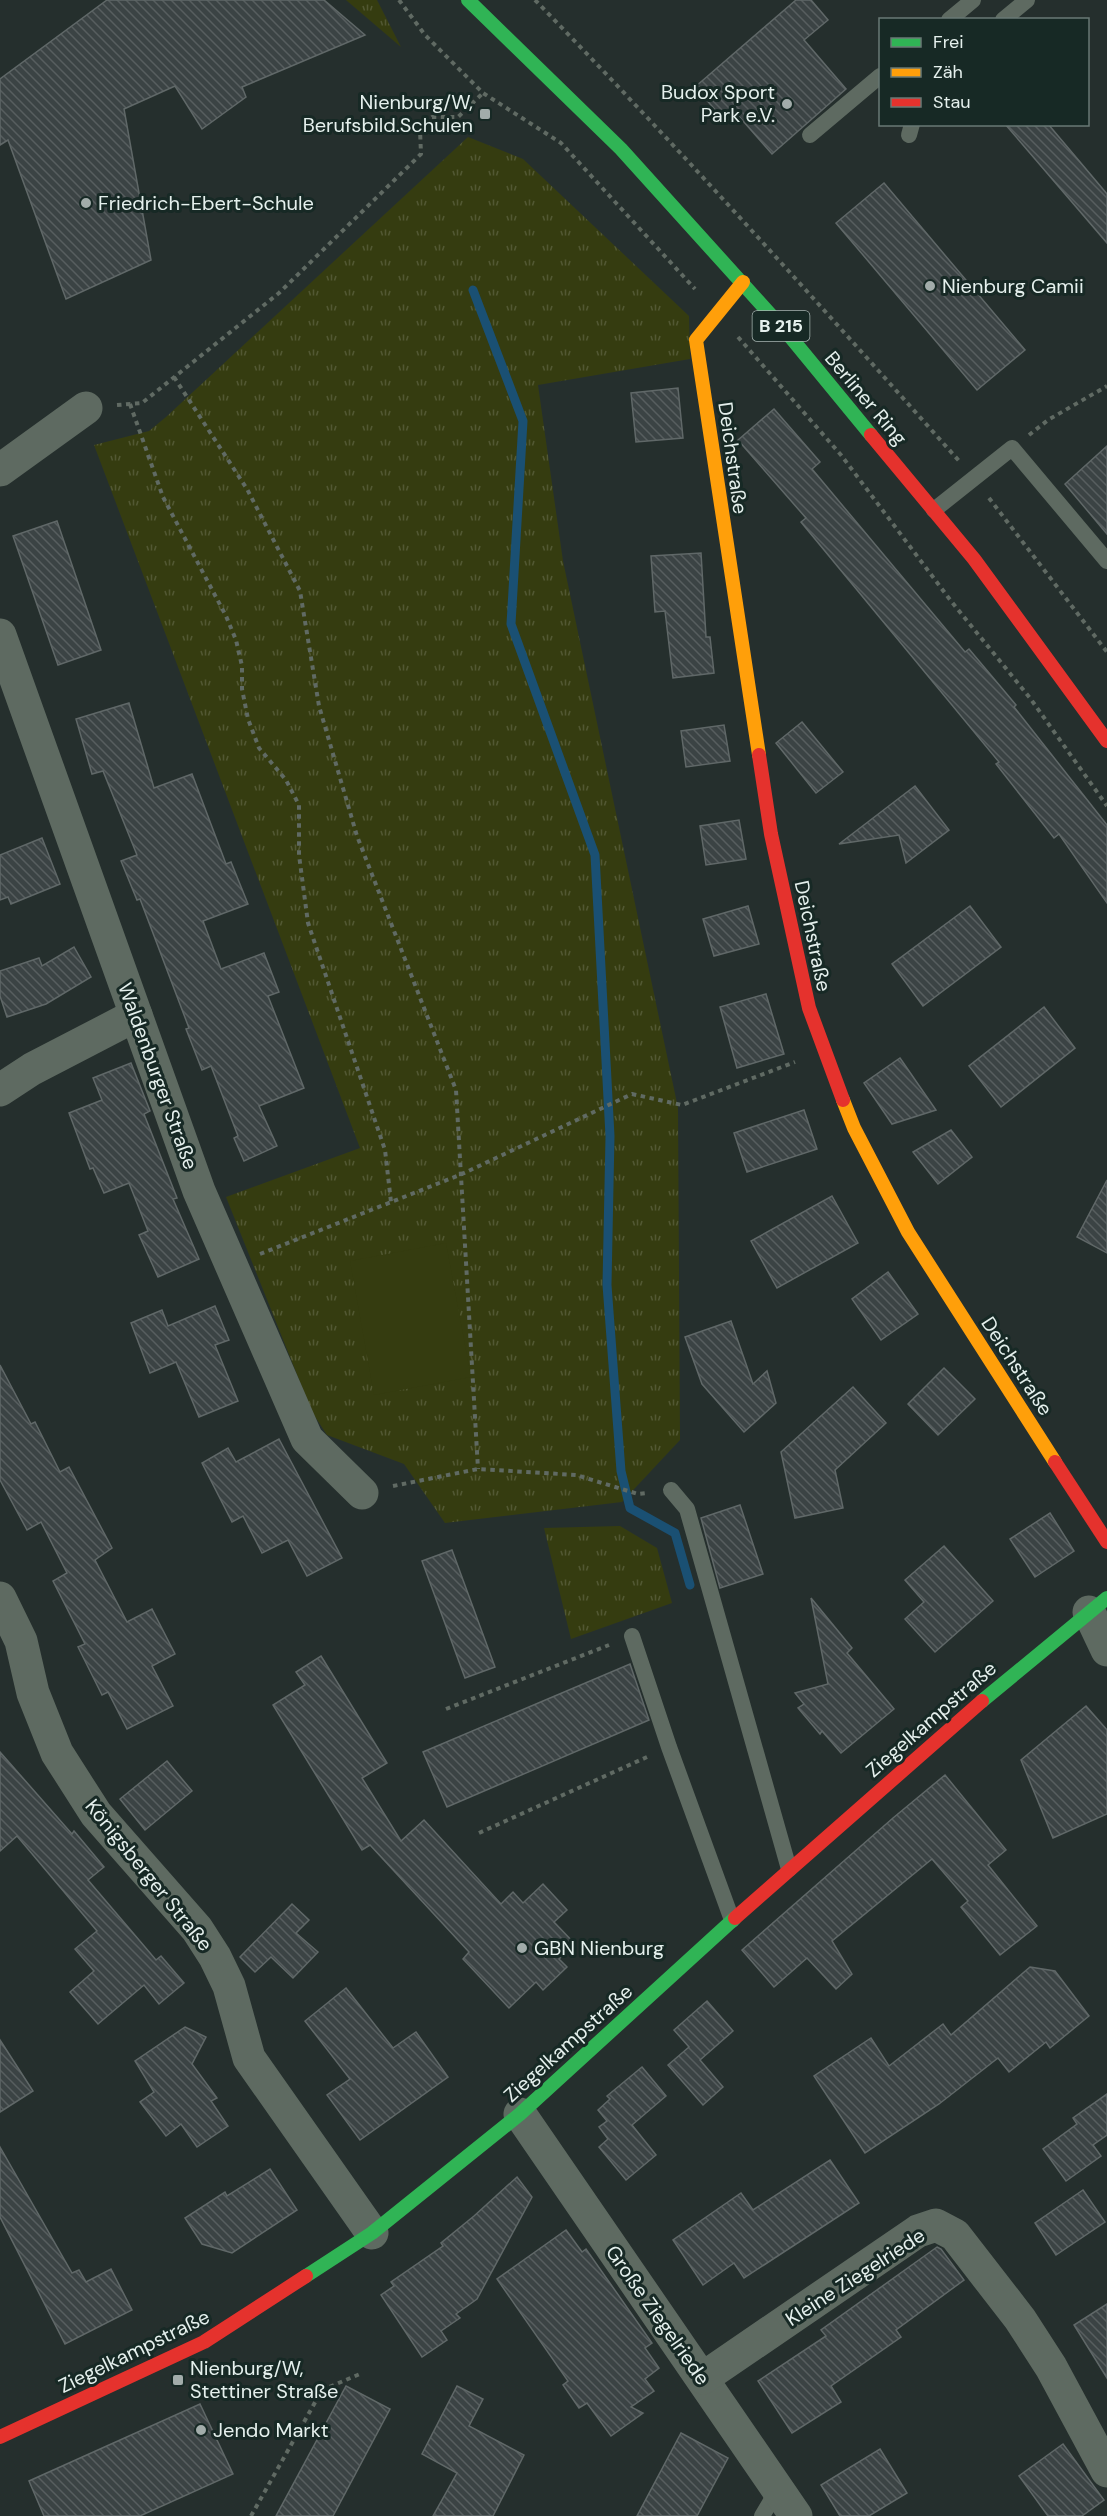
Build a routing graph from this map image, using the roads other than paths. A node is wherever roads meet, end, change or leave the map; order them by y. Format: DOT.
graph roads {
  1 [pos="468,0"];
  2 [pos="973,0"];
  3 [pos="1027,0"];
  4 [pos="951,18"];
  5 [pos="1005,18"];
  6 [pos="879,77"];
  7 [pos="810,135"];
  8 [pos="743,282"];
  9 [pos="86,408"];
  10 [pos="0,470"];
  11 [pos="934,510"];
  12 [pos="1107,561"];
  13 [pos="0,635"];
  14 [pos="1107,741"];
  15 [pos="136,1015"];
  16 [pos="0,1090"];
  17 [pos="671,1490"];
  18 [pos="362,1492"];
  19 [pos="1107,1542"];
  20 [pos="0,1598"];
  21 [pos="1098,1605"];
  22 [pos="632,1636"];
  23 [pos="1107,1650"];
  24 [pos="789,1869"];
  25 [pos="732,1920"];
  26 [pos="519,2114"];
  27 [pos="372,2233"];
  28 [pos="703,2378"];
  29 [pos="0,2437"];
  30 [pos="1107,2471"];
  31 [pos="770,2503"];
  32 [pos="796,2516"];
  1 -- 8 [label="street, Berliner Ring / B 215"];
  2 -- 4 [label="lane"];
  3 -- 5 [label="lane"];
  6 -- 7 [label="lane"];
  8 -- 11 [label="street, Berliner Ring / B 215"];
  8 -- 19 [label="street, Deichstraße"];
  9 -- 10 [label="street"];
  11 -- 12 [label="lane"];
  11 -- 14 [label="street, Berliner Ring / B 215"];
  13 -- 15 [label="street, Waldenburger Straße"];
  15 -- 16 [label="street"];
  15 -- 18 [label="street, Waldenburger Straße"];
  17 -- 24 [label="lane"];
  20 -- 27 [label="street, Königsberger Straße"];
  21 -- 23 [label="street"];
  21 -- 24 [label="street, Ziegelkampstraße"];
  22 -- 25 [label="lane"];
  24 -- 25 [label="street, Ziegelkampstraße"];
  25 -- 26 [label="street, Ziegelkampstraße"];
  26 -- 27 [label="street, Ziegelkampstraße"];
  26 -- 28 [label="street, Große Ziegelriede"];
  27 -- 29 [label="street, Ziegelkampstraße"];
  28 -- 30 [label="street, Kleine Ziegelriede"];
  28 -- 31 [label="street, Große Ziegelriede"];
  31 -- 32 [label="street, Große Ziegelriede"];
}
